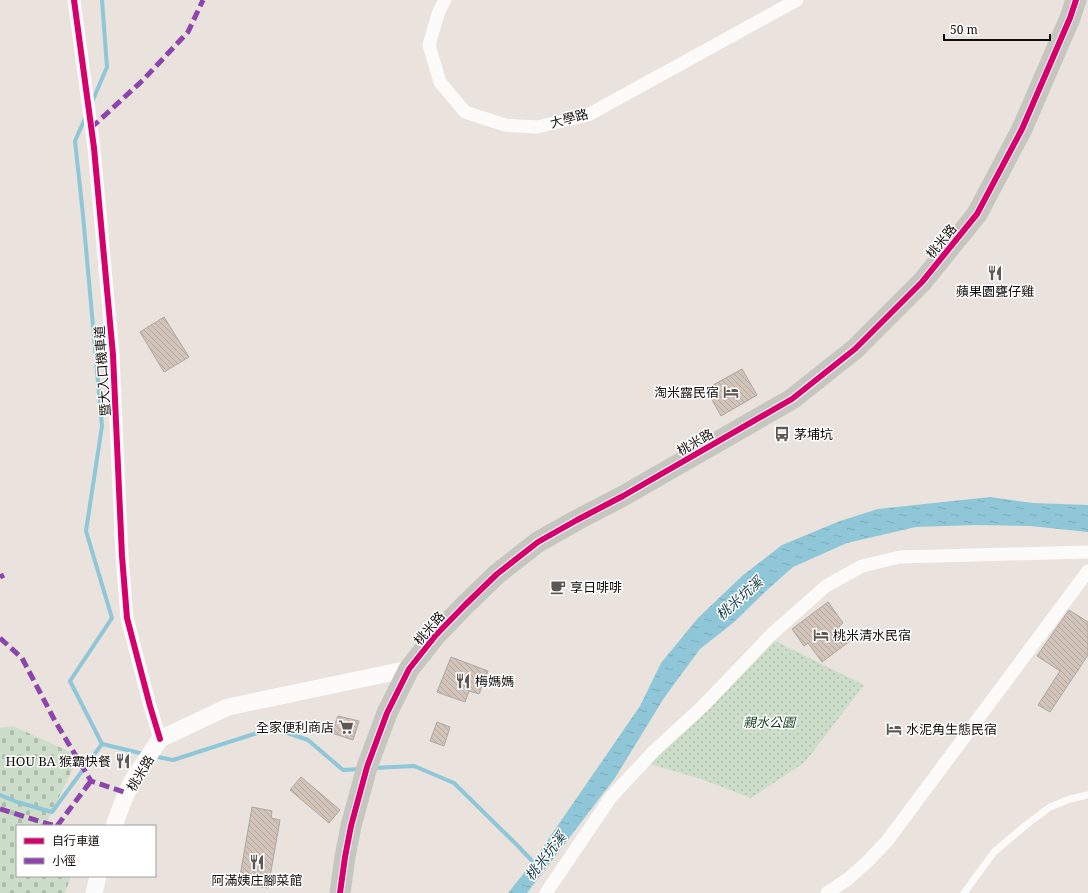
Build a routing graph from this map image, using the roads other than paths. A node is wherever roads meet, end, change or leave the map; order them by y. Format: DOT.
graph roads {
  1 [pos="74,0"];
  2 [pos="445,0"];
  3 [pos="797,0"];
  4 [pos="1076,0"];
  5 [pos="1088,552"];
  6 [pos="1088,571"];
  7 [pos="409,670"];
  8 [pos="160,739"];
  9 [pos="1088,795"];
  10 [pos="114,825"];
  11 [pos="98,877"];
  12 [pos="94,893"];
  13 [pos="340,893"];
  14 [pos="546,893"];
  15 [pos="827,893"];
  16 [pos="964,893"];
  1 -- 8 [label="street, 暨大入口機車道"];
  2 -- 3 [label="street, 大學路"];
  4 -- 7 [label="main road, 桃米路"];
  5 -- 14 [label="street"];
  6 -- 15 [label="street"];
  7 -- 8 [label="street"];
  7 -- 13 [label="main road, 桃米路"];
  8 -- 10 [label="street, 桃米路"];
  9 -- 16 [label="lane"];
  11 -- 12 [label="street"];
}
